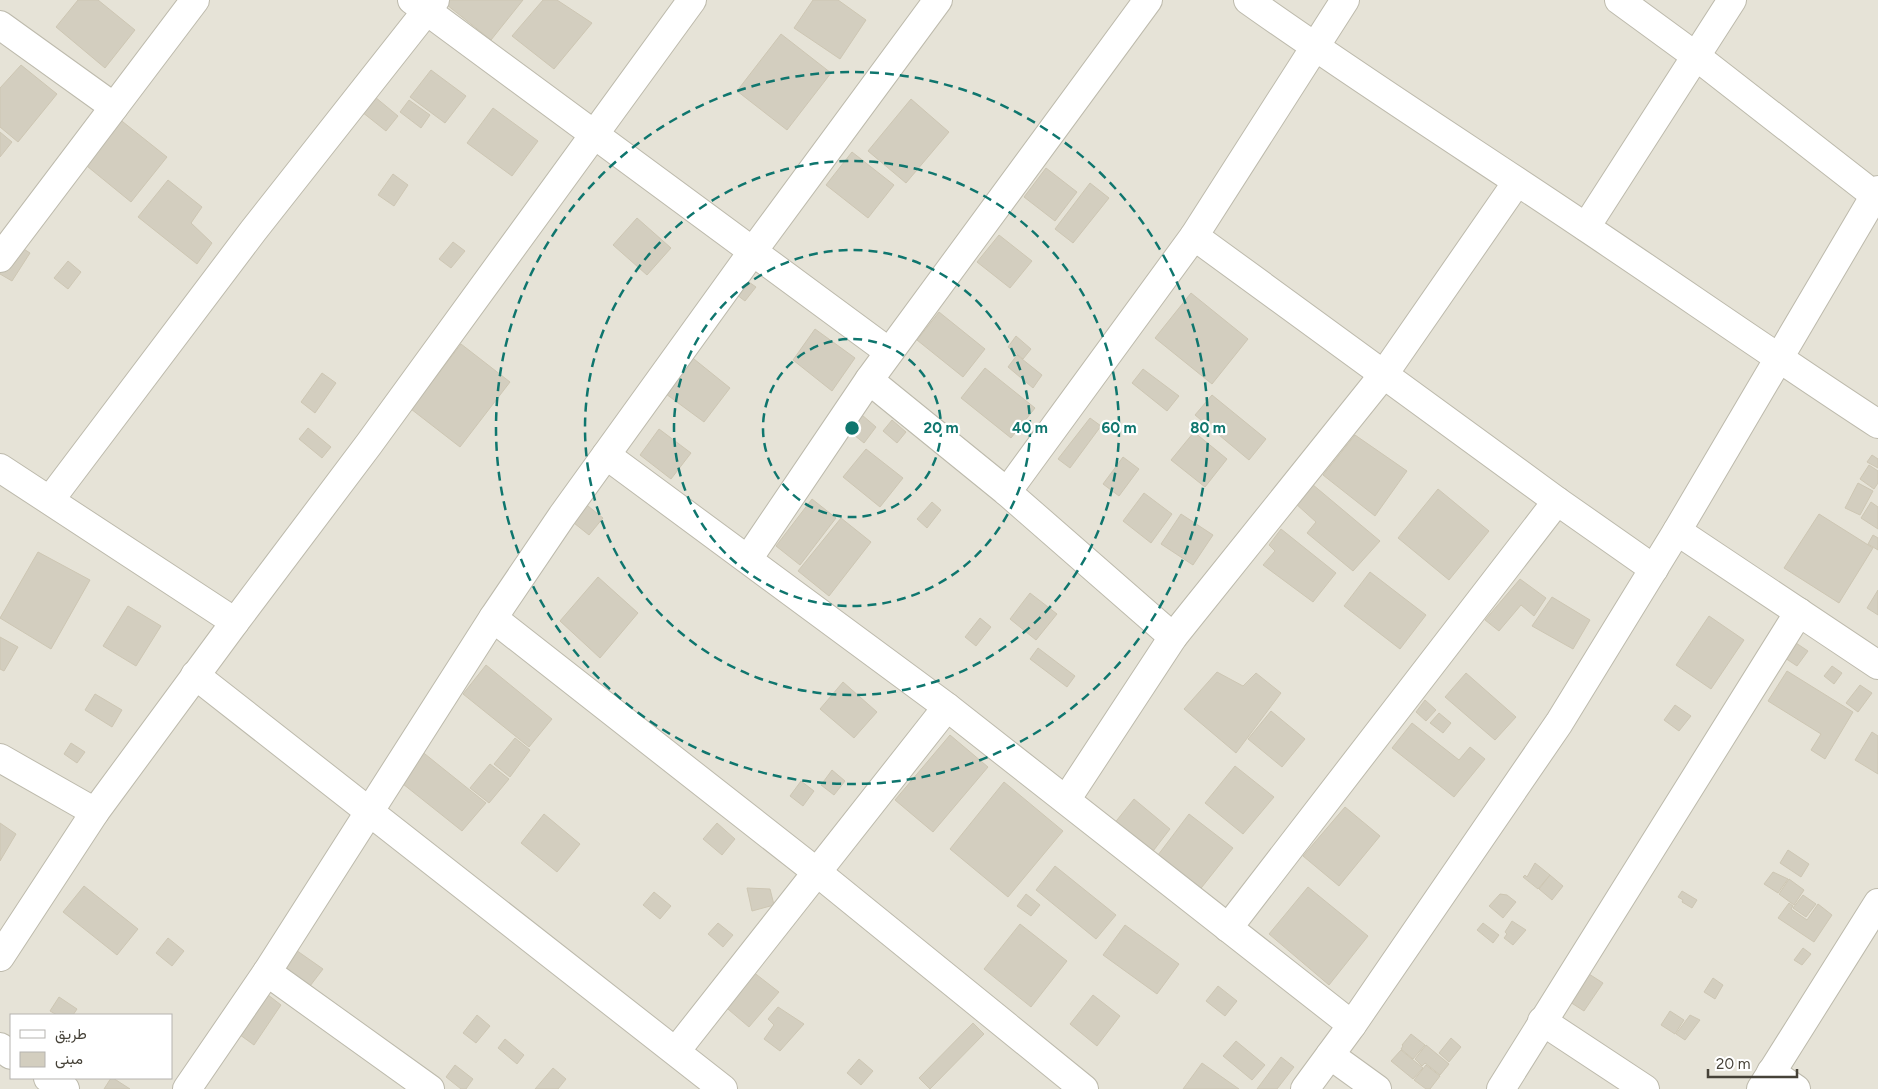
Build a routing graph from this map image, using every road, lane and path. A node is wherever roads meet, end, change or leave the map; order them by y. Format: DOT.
graph roads {
  1 [pos="194,0"];
  2 [pos="692,0"];
  3 [pos="938,0"];
  4 [pos="1148,0"];
  5 [pos="1248,0"];
  6 [pos="1345,0"];
  7 [pos="1619,0"];
  8 [pos="1732,0"];
  9 [pos="425,4"];
  10 [pos="0,25"];
  11 [pos="1314,47"];
  12 [pos="1697,57"];
  13 [pos="114,107"];
  14 [pos="594,134"];
  15 [pos="1517,182"];
  16 [pos="1877,195"];
  17 [pos="1586,227"];
  18 [pos="1194,236"];
  19 [pos="753,251"];
  20 [pos="0,258"];
  21 [pos="889,352"];
  22 [pos="1778,358"];
  23 [pos="1384,374"];
  24 [pos="869,380"];
  25 [pos="1878,424"];
  26 [pos="606,455"];
  27 [pos="0,468"];
  28 [pos="1007,492"];
  29 [pos="50,500"];
  30 [pos="1557,501"];
  31 [pos="1677,531"];
  32 [pos="748,558"];
  33 [pos="1654,569"];
  34 [pos="1799,612"];
  35 [pos="493,618"];
  36 [pos="235,622"];
  37 [pos="1173,637"];
  38 [pos="1878,665"];
  39 [pos="195,675"];
  40 [pos="947,707"];
  41 [pos="0,758"];
  42 [pos="1066,800"];
  43 [pos="370,811"];
  44 [pos="95,812"];
  45 [pos="818,873"];
  46 [pos="1878,903"];
  47 [pos="1228,928"];
  48 [pos="0,957"];
  49 [pos="267,972"];
  50 [pos="1542,1022"];
  51 [pos="1352,1025"];
  52 [pos="676,1052"];
  53 [pos="1330,1055"];
  54 [pos="50,1079"];
  55 [pos="1766,1081"];
  56 [pos="65,1089"];
  57 [pos="187,1089"];
  58 [pos="430,1089"];
  59 [pos="723,1089"];
  60 [pos="1084,1089"];
  61 [pos="1305,1089"];
  62 [pos="1377,1089"];
  63 [pos="1501,1089"];
  64 [pos="1645,1089"];
  65 [pos="1796,1089"];
  1 -- 13 [label="street"];
  2 -- 14 [label="street"];
  3 -- 19 [label="street"];
  4 -- 21 [label="street"];
  5 -- 11 [label="street"];
  6 -- 11 [label="street"];
  7 -- 12 [label="street"];
  8 -- 12 [label="street"];
  9 -- 14 [label="street"];
  9 -- 29 [label="street"];
  10 -- 13 [label="street"];
  11 -- 15 [label="street"];
  11 -- 18 [label="street"];
  12 -- 16 [label="street"];
  12 -- 17 [label="street"];
  13 -- 20 [label="street"];
  14 -- 19 [label="street"];
  14 -- 36 [label="street"];
  15 -- 17 [label="street"];
  15 -- 23 [label="street"];
  16 -- 22 [label="street"];
  17 -- 22 [label="street"];
  18 -- 23 [label="street"];
  18 -- 28 [label="street"];
  19 -- 21 [label="street"];
  19 -- 26 [label="street"];
  21 -- 24 [label="street"];
  22 -- 25 [label="street"];
  22 -- 31 [label="street"];
  23 -- 30 [label="street"];
  23 -- 37 [label="street"];
  24 -- 28 [label="street"];
  24 -- 32 [label="street"];
  26 -- 32 [label="street"];
  26 -- 35 [label="street"];
  27 -- 29 [label="street"];
  28 -- 37 [label="street"];
  29 -- 36 [label="street"];
  30 -- 33 [label="street"];
  30 -- 47 [label="street"];
  31 -- 33 [label="street"];
  31 -- 34 [label="street"];
  32 -- 40 [label="street"];
  33 -- 51 [label="street"];
  34 -- 38 [label="street"];
  34 -- 50 [label="street"];
  35 -- 43 [label="street"];
  35 -- 45 [label="street"];
  36 -- 39 [label="street"];
  37 -- 42 [label="street"];
  39 -- 43 [label="street"];
  39 -- 44 [label="street"];
  40 -- 42 [label="street"];
  40 -- 45 [label="street"];
  41 -- 44 [label="street"];
  42 -- 47 [label="street"];
  43 -- 49 [label="street"];
  43 -- 52 [label="street"];
  44 -- 48 [label="street"];
  45 -- 52 [label="street"];
  45 -- 60 [label="street"];
  46 -- 55 [label="street"];
  47 -- 51 [label="street"];
  49 -- 57 [label="street"];
  49 -- 58 [label="street"];
  50 -- 63 [label="street"];
  50 -- 64 [label="street"];
  51 -- 53 [label="street"];
  52 -- 59 [label="street"];
  53 -- 61 [label="street"];
  53 -- 62 [label="street"];
  54 -- 56 [label="street"];
  55 -- 65 [label="street"];
}
